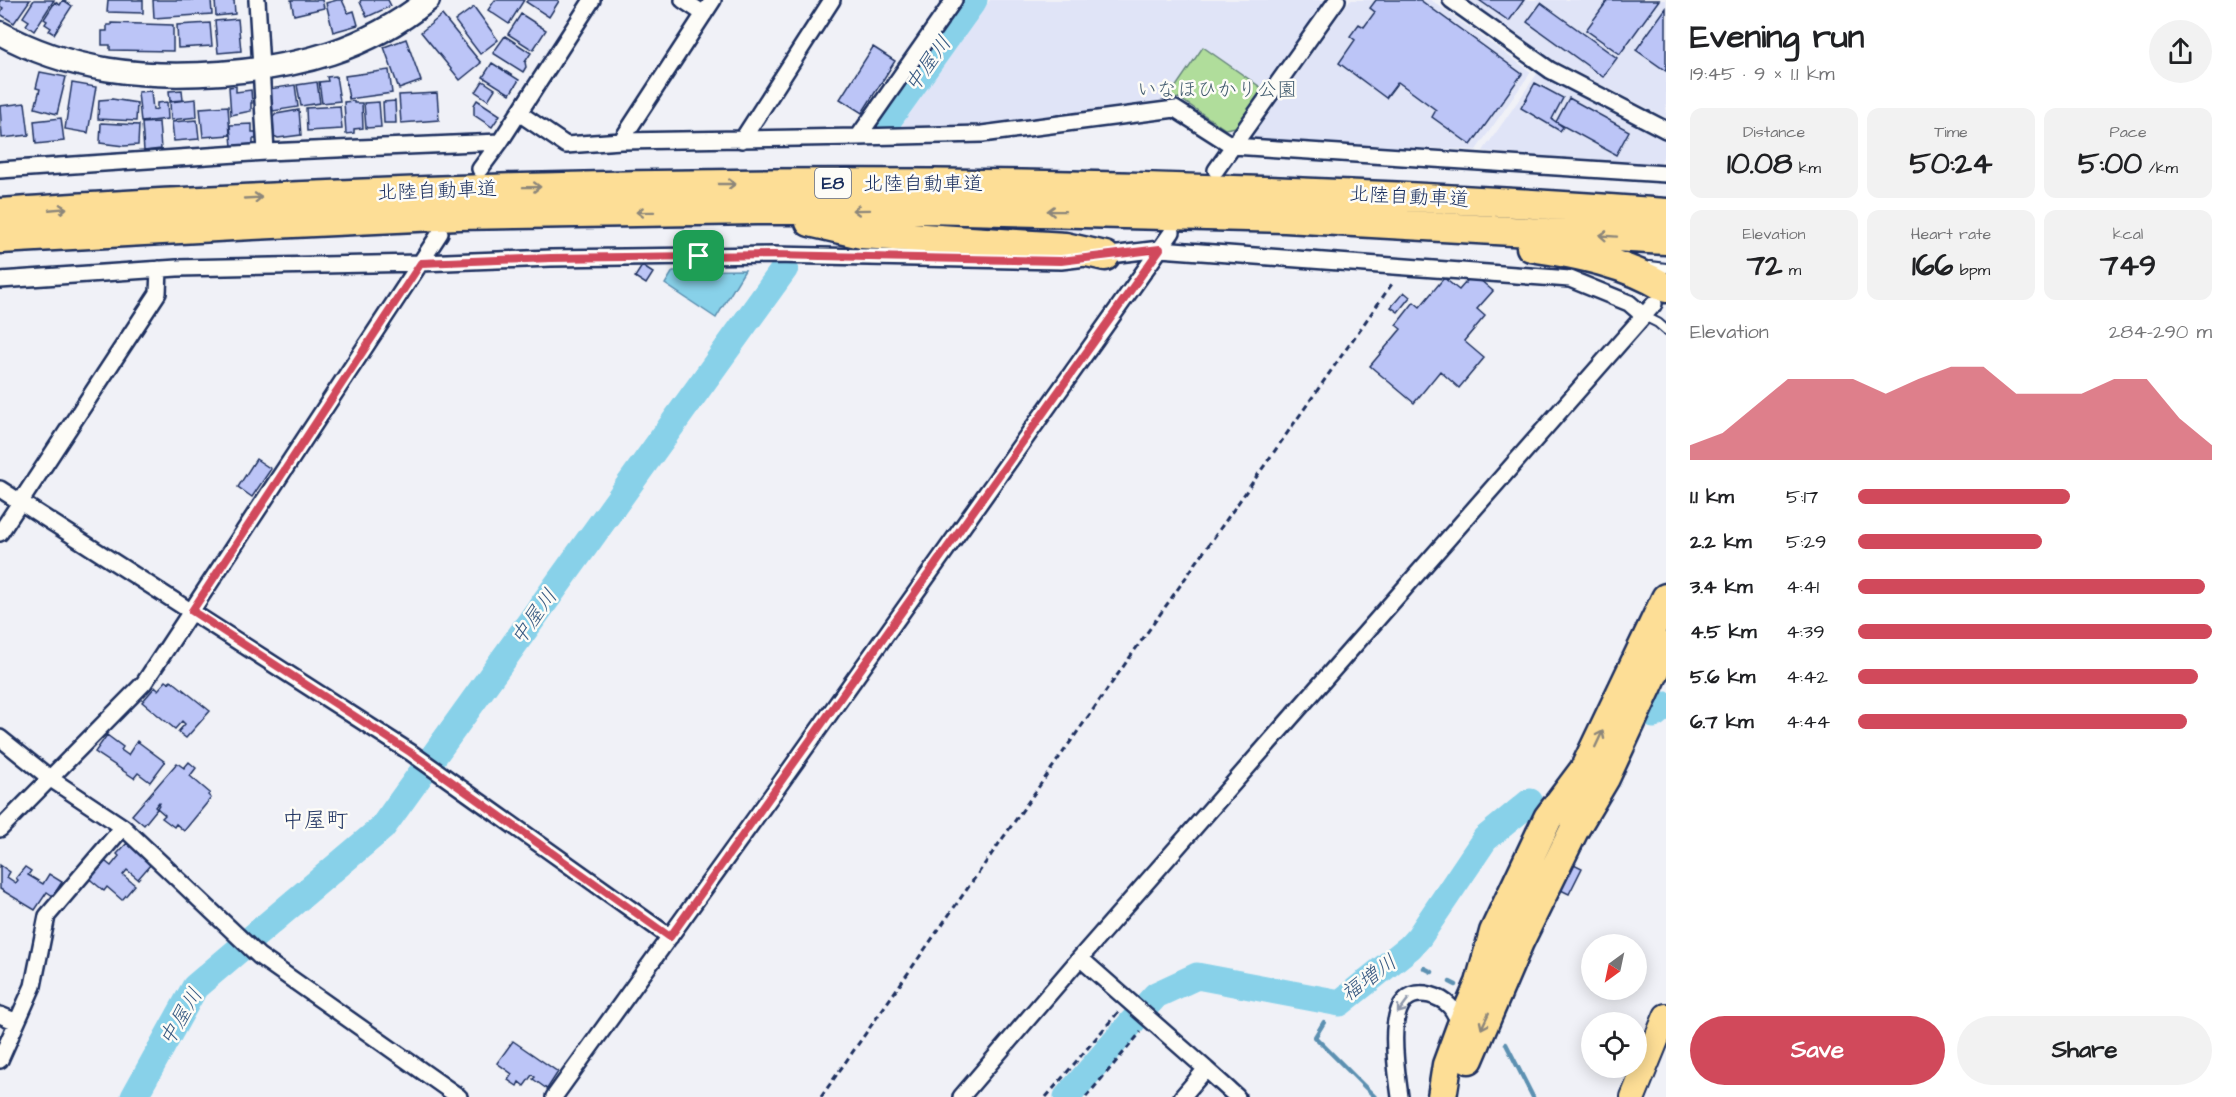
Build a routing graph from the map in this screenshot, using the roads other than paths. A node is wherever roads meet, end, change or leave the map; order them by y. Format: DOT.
graph roads {
  1 [pos="257,0"];
  2 [pos="428,0"];
  3 [pos="592,0"];
  4 [pos="683,0"];
  5 [pos="713,0"];
  6 [pos="832,0"];
  7 [pos="954,0"];
  8 [pos="1337,0"];
  9 [pos="1451,0"];
  10 [pos="704,14"];
  11 [pos="0,33"];
  12 [pos="261,70"];
  13 [pos="519,113"];
  14 [pos="1666,130"];
  15 [pos="858,137"];
  16 [pos="742,140"];
  17 [pos="621,141"];
  18 [pos="500,142"];
  19 [pos="1233,146"];
  20 [pos="266,152"];
  21 [pos="480,169"];
  22 [pos="0,170"];
  23 [pos="1216,170"];
  24 [pos="1666,174"];
  25 [pos="757,210"];
  26 [pos="1089,212"];
  27 [pos="0,213"];
  28 [pos="1666,213"];
  29 [pos="1172,232"];
  30 [pos="440,233"];
  31 [pos="0,239"];
  32 [pos="1666,240"];
  33 [pos="1160,249"];
  34 [pos="1105,256"];
  35 [pos="1585,257"];
  36 [pos="421,263"];
  37 [pos="1666,268"];
  38 [pos="159,269"];
  39 [pos="0,280"];
  40 [pos="1660,296"];
  41 [pos="1644,316"];
  42 [pos="1666,330"];
  43 [pos="0,489"];
  44 [pos="20,502"];
  45 [pos="0,533"];
  46 [pos="1666,598"];
  47 [pos="192,611"];
  48 [pos="1666,647"];
  49 [pos="0,738"];
  50 [pos="1594,774"];
  51 [pos="51,779"];
  52 [pos="123,827"];
  53 [pos="0,829"];
  54 [pos="670,937"];
  55 [pos="1080,958"];
  56 [pos="1489,987"];
  57 [pos="0,1015"];
  58 [pos="1666,1016"];
  59 [pos="17,1022"];
  60 [pos="1461,1027"];
  61 [pos="0,1060"];
  62 [pos="1206,1070"];
  63 [pos="459,1097"];
  64 [pos="554,1097"];
  65 [pos="961,1097"];
  66 [pos="1182,1097"];
  67 [pos="1237,1097"];
  68 [pos="1400,1097"];
  69 [pos="1442,1097"];
  70 [pos="1461,1097"];
  71 [pos="1633,1097"];
  1 -- 12 [label="street"];
  2 -- 12 [label="street"];
  3 -- 13 [label="street"];
  4 -- 10 [label="street"];
  5 -- 10 [label="street"];
  6 -- 16 [label="street"];
  7 -- 15 [label="street"];
  8 -- 19 [label="street"];
  9 -- 14 [label="street"];
  10 -- 17 [label="street"];
  11 -- 12 [label="street"];
  12 -- 20 [label="street"];
  13 -- 17 [label="street"];
  13 -- 18 [label="street"];
  15 -- 16 [label="street"];
  15 -- 19 [label="street"];
  16 -- 17 [label="street"];
  18 -- 20 [label="street"];
  18 -- 21 [label="street"];
  19 -- 23 [label="street"];
  19 -- 24 [label="street"];
  20 -- 22 [label="street"];
  26 -- 25 [label="highway, 北陸自動車道 / E8, one-way"];
  25 -- 31 [label="highway, 北陸自動車道 / E8, one-way"];
  25 -- 34 [label="highway"];
  32 -- 26 [label="highway, 北陸自動車道 / E8, one-way"];
  26 -- 35 [label="highway"];
  27 -- 28 [label="highway, 北陸自動車道 / E8, one-way"];
  29 -- 33 [label="street"];
  30 -- 36 [label="street"];
  33 -- 34 [label="street"];
  33 -- 41 [label="street"];
  33 -- 54 [label="street"];
  34 -- 36 [label="street"];
  35 -- 37 [label="lane"];
  35 -- 40 [label="highway"];
  36 -- 38 [label="street"];
  36 -- 47 [label="street"];
  38 -- 39 [label="street"];
  38 -- 44 [label="street"];
  40 -- 41 [label="street"];
  41 -- 42 [label="lane"];
  41 -- 55 [label="street"];
  43 -- 44 [label="street"];
  44 -- 45 [label="street"];
  44 -- 47 [label="street"];
  50 -- 46 [label="highway, one-way"];
  47 -- 51 [label="street"];
  47 -- 54 [label="street"];
  48 -- 50 [label="highway"];
  49 -- 51 [label="street"];
  50 -- 56 [label="highway"];
  51 -- 52 [label="street"];
  51 -- 53 [label="street"];
  52 -- 59 [label="street"];
  52 -- 63 [label="street"];
  54 -- 64 [label="street"];
  55 -- 62 [label="street"];
  55 -- 65 [label="street"];
  56 -- 60 [label="highway"];
  56 -- 70 [label="highway, one-way"];
  57 -- 59 [label="street"];
  58 -- 71 [label="main road"];
  59 -- 61 [label="street"];
  60 -- 68 [label="street, one-way"];
  60 -- 69 [label="highway"];
  62 -- 66 [label="street"];
  62 -- 67 [label="street"];
}
